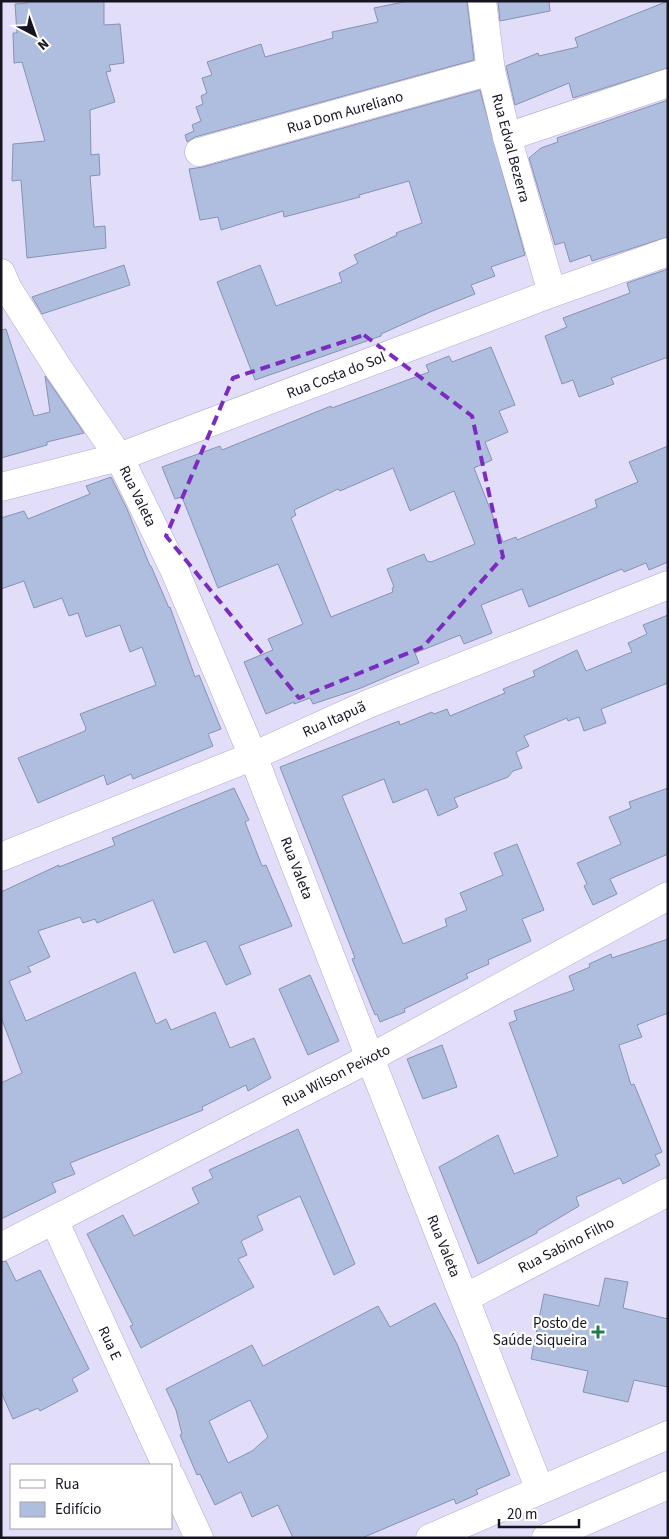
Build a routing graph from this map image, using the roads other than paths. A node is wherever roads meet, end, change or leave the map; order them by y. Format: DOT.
graph roads {
  1 [pos="482,1"];
  2 [pos="491,71"];
  3 [pos="668,83"];
  4 [pos="507,137"];
  5 [pos="199,152"];
  6 [pos="668,252"];
  7 [pos="1,273"];
  8 [pos="552,293"];
  9 [pos="119,457"];
  10 [pos="1,487"];
  11 [pos="668,584"];
  12 [pos="253,756"];
  13 [pos="1,857"];
  14 [pos="668,896"];
  15 [pos="370,1058"];
  16 [pos="668,1192"];
  17 [pos="54,1220"];
  18 [pos="1,1247"];
  19 [pos="465,1298"];
  20 [pos="668,1435"];
  21 [pos="166,1464"];
  22 [pos="172,1479"];
  23 [pos="668,1485"];
  24 [pos="540,1490"];
  25 [pos="199,1538"];
  26 [pos="430,1538"];
  27 [pos="546,1538"];
  1 -- 2 [label="street, Rua Edval Bezerra"];
  2 -- 4 [label="street, Rua Edval Bezerra"];
  2 -- 5 [label="street, Rua Dom Aureliano"];
  3 -- 4 [label="street"];
  4 -- 8 [label="street, Rua Edval Bezerra"];
  6 -- 8 [label="street, Rua Costa do Sol"];
  7 -- 9 [label="street, Rua Valeta"];
  8 -- 9 [label="street, Rua Costa do Sol"];
  9 -- 10 [label="street, Rua Costa do Sol"];
  9 -- 12 [label="street, Rua Valeta"];
  11 -- 12 [label="street, Rua Itapuã"];
  12 -- 13 [label="street, Rua Itapuã"];
  12 -- 15 [label="street, Rua Valeta"];
  14 -- 15 [label="street, Rua Wilson Peixoto"];
  15 -- 17 [label="street, Rua Wilson Peixoto"];
  15 -- 19 [label="street, Rua Valeta"];
  16 -- 19 [label="street, Rua Sabino Filho"];
  17 -- 18 [label="street, Rua Wilson Peixoto"];
  17 -- 21 [label="street, Rua E"];
  19 -- 24 [label="street, Rua Valeta"];
  20 -- 24 [label="street"];
  22 -- 25 [label="street"];
  23 -- 27 [label="street"];
  24 -- 26 [label="street"];
}
